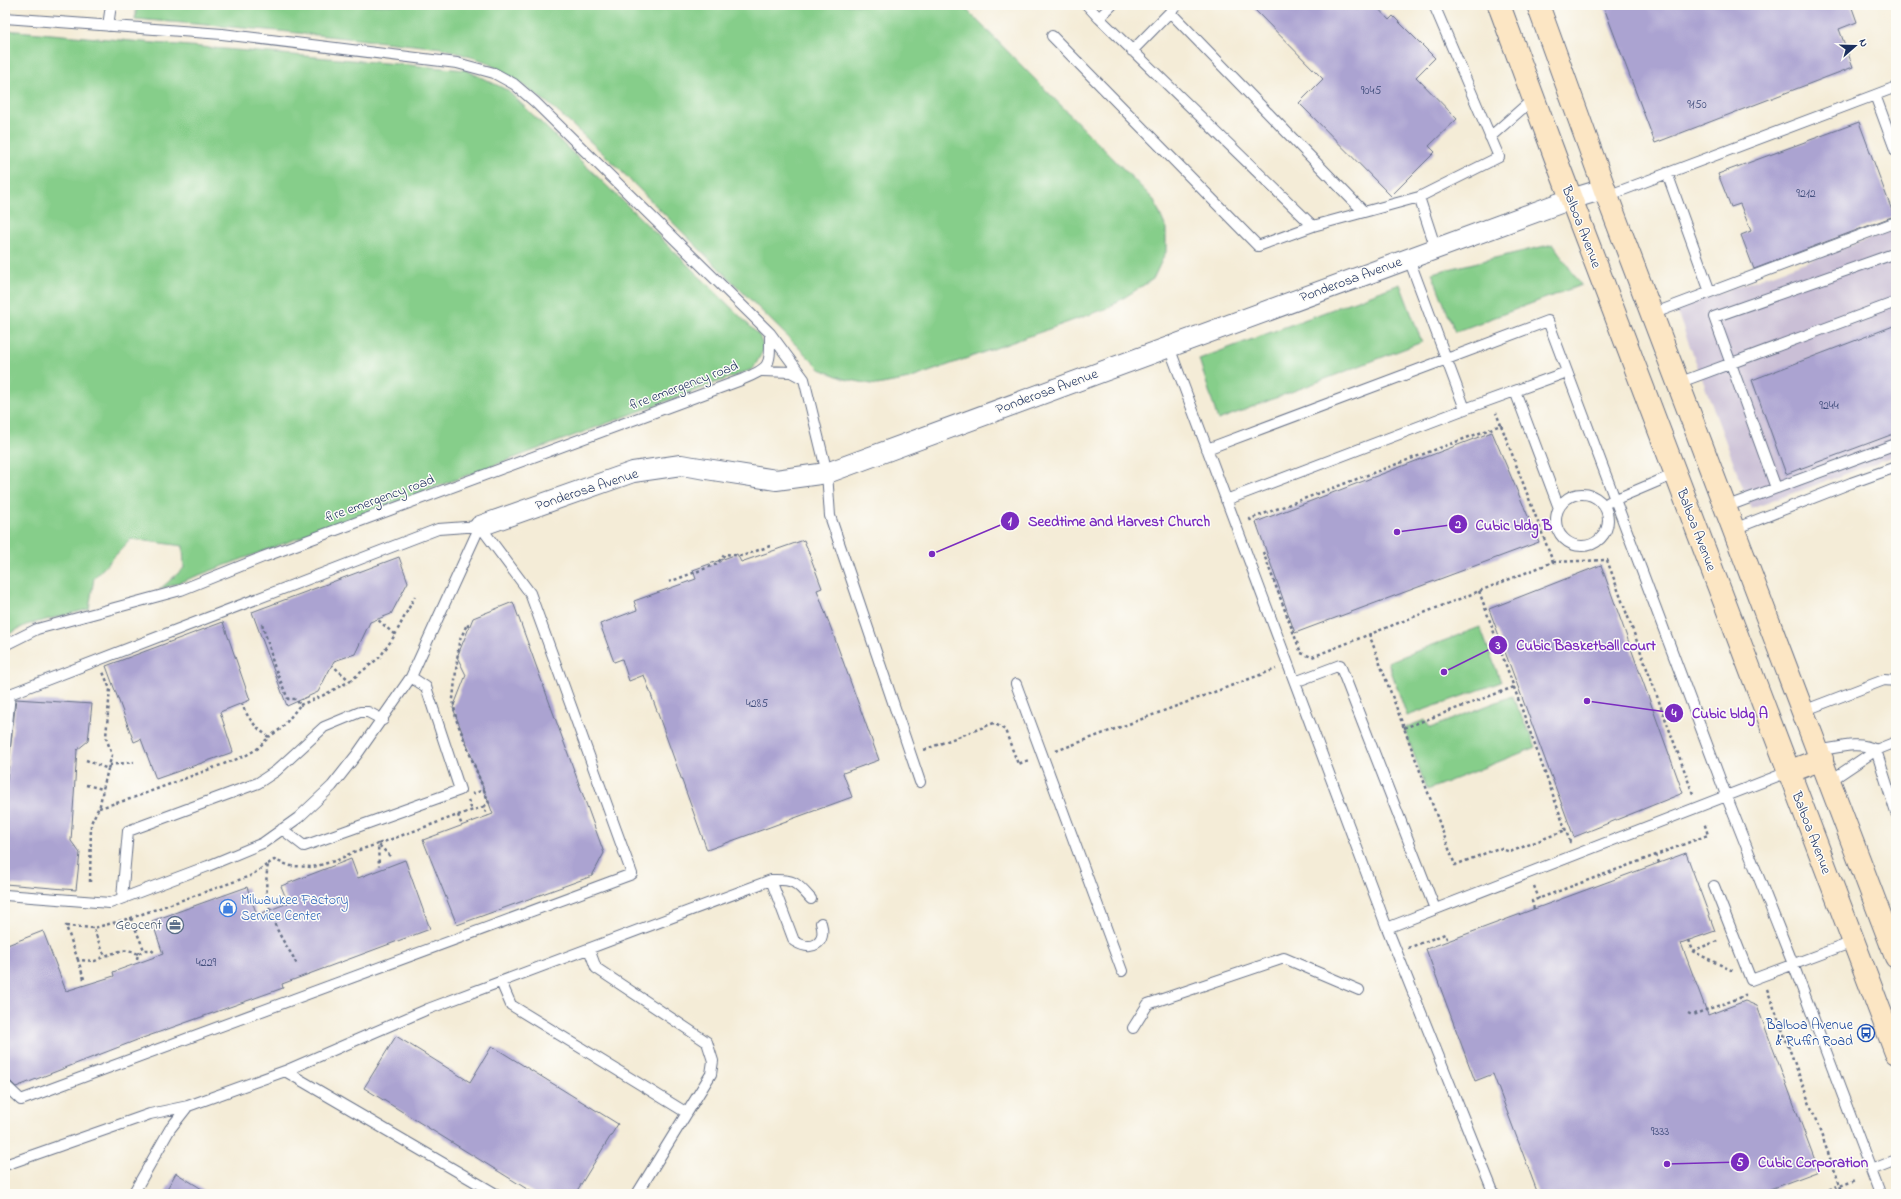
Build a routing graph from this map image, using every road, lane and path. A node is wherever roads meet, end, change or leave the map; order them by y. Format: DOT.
graph roads {
  1 [pos="111,5"];
  2 [pos="1087,5"];
  3 [pos="1112,5"];
  4 [pos="1434,5"];
  5 [pos="1499,5"];
  6 [pos="1538,5"];
  7 [pos="1174,9"];
  8 [pos="5,18"];
  9 [pos="1099,18"];
  10 [pos="108,26"];
  11 [pos="1052,36"];
  12 [pos="1132,51"];
  13 [pos="1896,87"];
  14 [pos="1875,95"];
  15 [pos="1533,99"];
  16 [pos="1490,137"];
  17 [pos="1896,152"];
  18 [pos="1667,173"];
  19 [pos="1606,192"];
  20 [pos="1419,197"];
  21 [pos="1571,199"];
  22 [pos="1364,212"];
  23 [pos="1896,222"];
  24 [pos="1313,226"];
  25 [pos="1436,249"];
  26 [pos="1896,253"];
  27 [pos="1409,259"];
  28 [pos="1710,292"];
  29 [pos="1896,302"];
  30 [pos="1652,314"];
  31 [pos="770,333"];
  32 [pos="1169,347"];
  33 [pos="1446,359"];
  34 [pos="1731,363"];
  35 [pos="763,371"];
  36 [pos="1568,372"];
  37 [pos="804,379"];
  38 [pos="1678,383"];
  39 [pos="1515,391"];
  40 [pos="1464,409"];
  41 [pos="1495,411"];
  42 [pos="1502,425"];
  43 [pos="1896,444"];
  44 [pos="1208,449"];
  45 [pos="1896,467"];
  46 [pos="827,473"];
  47 [pos="1675,474"];
  48 [pos="1776,488"];
  49 [pos="1615,498"];
  50 [pos="1226,500"];
  51 [pos="1604,506"];
  52 [pos="1725,507"];
  53 [pos="1559,508"];
  54 [pos="480,526"];
  55 [pos="1253,527"];
  56 [pos="1734,529"];
  57 [pos="773,544"];
  58 [pos="1262,549"];
  59 [pos="1553,562"];
  60 [pos="669,582"];
  61 [pos="1479,591"];
  62 [pos="415,596"];
  63 [pos="377,619"];
  64 [pos="262,624"];
  65 [pos="469,627"];
  66 [pos="1369,634"];
  67 [pos="395,635"];
  68 [pos="5,645"];
  69 [pos="332,664"];
  70 [pos="1277,668"];
  71 [pos="102,669"];
  72 [pos="412,677"];
  73 [pos="1896,681"];
  74 [pos="350,682"];
  75 [pos="1295,682"];
  76 [pos="1016,684"];
  77 [pos="1514,687"];
  78 [pos="242,704"];
  79 [pos="300,705"];
  80 [pos="1803,712"];
  81 [pos="383,720"];
  82 [pos="1404,728"];
  83 [pos="269,737"];
  84 [pos="1896,742"];
  85 [pos="5,745"];
  86 [pos="924,750"];
  87 [pos="1876,750"];
  88 [pos="1055,752"];
  89 [pos="1820,755"];
  90 [pos="86,760"];
  91 [pos="1031,760"];
  92 [pos="134,762"];
  93 [pos="109,765"];
  94 [pos="108,769"];
  95 [pos="1788,772"];
  96 [pos="1830,781"];
  97 [pos="920,782"];
  98 [pos="86,785"];
  99 [pos="103,789"];
  100 [pos="484,790"];
  101 [pos="1726,795"];
  102 [pos="1686,798"];
  103 [pos="483,807"];
  104 [pos="99,808"];
  105 [pos="472,810"];
  106 [pos="1896,813"];
  107 [pos="458,815"];
  108 [pos="488,816"];
  109 [pos="1704,822"];
  110 [pos="462,826"];
  111 [pos="282,829"];
  112 [pos="1566,830"];
  113 [pos="1577,839"];
  114 [pos="378,844"];
  115 [pos="1656,855"];
  116 [pos="390,856"];
  117 [pos="1659,863"];
  118 [pos="268,864"];
  119 [pos="378,866"];
  120 [pos="771,880"];
  121 [pos="90,882"];
  122 [pos="1533,884"];
  123 [pos="1714,886"];
  124 [pos="5,894"];
  125 [pos="122,898"];
  126 [pos="1539,898"];
  127 [pos="811,899"];
  128 [pos="1435,909"];
  129 [pos="1534,909"];
  130 [pos="131,918"];
  131 [pos="821,923"];
  132 [pos="94,928"];
  133 [pos="1387,928"];
  134 [pos="1725,938"];
  135 [pos="1688,940"];
  136 [pos="1448,941"];
  137 [pos="1853,942"];
  138 [pos="589,949"];
  139 [pos="144,950"];
  140 [pos="1692,951"];
  141 [pos="1397,952"];
  142 [pos="155,953"];
  143 [pos="138,954"];
  144 [pos="105,956"];
  145 [pos="1896,957"];
  146 [pos="137,959"];
  147 [pos="78,960"];
  148 [pos="1793,964"];
  149 [pos="297,965"];
  150 [pos="1736,966"];
  151 [pos="1122,971"];
  152 [pos="84,979"];
  153 [pos="501,982"];
  154 [pos="1743,988"];
  155 [pos="1359,990"];
  156 [pos="1760,990"];
  157 [pos="1753,993"];
  158 [pos="1745,996"];
  159 [pos="1688,1012"];
  160 [pos="1133,1028"];
  161 [pos="1896,1053"];
  162 [pos="284,1071"];
  163 [pos="5,1085"];
  164 [pos="188,1106"];
  165 [pos="687,1113"];
  166 [pos="1896,1160"];
  167 [pos="5,1165"];
  168 [pos="1871,1170"];
  169 [pos="1856,1179"];
  170 [pos="1840,1185"];
  171 [pos="485,1191"];
  172 [pos="133,1194"];
  173 [pos="496,1194"];
  174 [pos="637,1194"];
  175 [pos="1494,1194"];
  176 [pos="1818,1194"];
  177 [pos="1844,1194"];
  178 [pos="1880,1194"];
  1 -- 10 [label="lane"];
  2 -- 9 [label="lane"];
  3 -- 9 [label="lane"];
  4 -- 16 [label="lane"];
  5 -- 15 [label="main road, Balboa Avenue"];
  6 -- 19 [label="main road"];
  7 -- 12 [label="lane"];
  7 -- 22 [label="lane"];
  8 -- 10 [label="lane"];
  9 -- 12 [label="lane"];
  10 -- 31 [label="lane"];
  11 -- 24 [label="lane"];
  12 -- 24 [label="lane"];
  13 -- 14 [label="lane"];
  14 -- 17 [label="lane"];
  14 -- 18 [label="lane"];
  15 -- 16 [label="lane"];
  15 -- 21 [label="main road, Balboa Avenue"];
  16 -- 20 [label="lane"];
  18 -- 19 [label="lane"];
  18 -- 28 [label="lane"];
  19 -- 21 [label="street, Ponderosa Avenue"];
  19 -- 30 [label="main road"];
  20 -- 22 [label="lane"];
  20 -- 25 [label="lane"];
  21 -- 25 [label="street, Ponderosa Avenue"];
  21 -- 47 [label="main road, Balboa Avenue"];
  22 -- 24 [label="lane"];
  23 -- 28 [label="lane"];
  25 -- 27 [label="street, Ponderosa Avenue"];
  26 -- 34 [label="lane"];
  27 -- 32 [label="street, Ponderosa Avenue"];
  27 -- 33 [label="lane"];
  28 -- 30 [label="lane"];
  29 -- 34 [label="lane"];
  30 -- 38 [label="main road"];
  31 -- 35 [label="lane"];
  31 -- 37 [label="lane"];
  32 -- 44 [label="lane"];
  32 -- 46 [label="street, Ponderosa Avenue"];
  33 -- 36 [label="lane"];
  33 -- 40 [label="lane"];
  33 -- 44 [label="lane"];
  34 -- 38 [label="lane"];
  34 -- 48 [label="lane"];
  35 -- 37 [label="lane, fire emergency road"];
  35 -- 68 [label="lane, fire emergency road"];
  36 -- 39 [label="lane"];
  36 -- 49 [label="lane"];
  37 -- 46 [label="lane"];
  38 -- 52 [label="main road"];
  39 -- 40 [label="lane"];
  39 -- 53 [label="lane"];
  40 -- 50 [label="lane"];
  41 -- 42 [label="path"];
  42 -- 55 [label="path"];
  42 -- 59 [label="path"];
  43 -- 48 [label="lane"];
  44 -- 50 [label="lane"];
  45 -- 56 [label="lane"];
  46 -- 54 [label="street, Ponderosa Avenue"];
  46 -- 97 [label="lane"];
  47 -- 49 [label="lane"];
  47 -- 95 [label="main road, Balboa Avenue"];
  48 -- 52 [label="lane"];
  49 -- 51 [label="lane"];
  49 -- 101 [label="lane"];
  50 -- 75 [label="lane"];
  51 -- 53 [label="lane"];
  51 -- 53 [label="lane"];
  52 -- 56 [label="main road"];
  54 -- 72 [label="lane"];
  54 -- 85 [label="lane"];
  54 -- 163 [label="lane"];
  56 -- 80 [label="main road"];
  57 -- 60 [label="path"];
  58 -- 66 [label="path"];
  59 -- 61 [label="path"];
  59 -- 102 [label="path"];
  61 -- 66 [label="path"];
  61 -- 77 [label="path"];
  62 -- 67 [label="path"];
  63 -- 67 [label="path"];
  64 -- 79 [label="path"];
  65 -- 100 [label="path"];
  66 -- 82 [label="path"];
  67 -- 74 [label="path"];
  69 -- 74 [label="path"];
  70 -- 88 [label="path"];
  71 -- 93 [label="path"];
  72 -- 81 [label="lane"];
  72 -- 111 [label="lane"];
  73 -- 80 [label="lane"];
  74 -- 79 [label="path"];
  75 -- 128 [label="lane"];
  75 -- 133 [label="lane"];
  76 -- 151 [label="lane"];
  77 -- 82 [label="path"];
  77 -- 112 [label="path"];
  78 -- 83 [label="path"];
  79 -- 83 [label="path"];
  80 -- 89 [label="main road"];
  81 -- 111 [label="lane"];
  81 -- 125 [label="lane"];
  82 -- 112 [label="path"];
  83 -- 104 [label="path"];
  84 -- 87 [label="lane"];
  86 -- 91 [label="path"];
  87 -- 89 [label="lane"];
  87 -- 96 [label="lane"];
  87 -- 106 [label="lane"];
  89 -- 95 [label="main road"];
  89 -- 96 [label="main road"];
  90 -- 94 [label="path"];
  92 -- 93 [label="path"];
  93 -- 94 [label="path"];
  94 -- 99 [label="path"];
  95 -- 101 [label="lane"];
  95 -- 137 [label="main road, Balboa Avenue"];
  96 -- 145 [label="main road"];
  98 -- 99 [label="path"];
  99 -- 104 [label="path"];
  100 -- 103 [label="path"];
  100 -- 105 [label="path"];
  101 -- 128 [label="lane"];
  101 -- 148 [label="lane"];
  103 -- 105 [label="path"];
  103 -- 108 [label="path"];
  104 -- 121 [label="path"];
  105 -- 107 [label="path"];
  107 -- 110 [label="path"];
  107 -- 114 [label="path"];
  109 -- 115 [label="path"];
  111 -- 125 [label="lane"];
  112 -- 113 [label="path"];
  114 -- 116 [label="path"];
  114 -- 118 [label="path"];
  114 -- 119 [label="path"];
  115 -- 117 [label="path"];
  115 -- 126 [label="path"];
  118 -- 130 [label="path"];
  118 -- 149 [label="path"];
  120 -- 127 [label="lane"];
  120 -- 131 [label="lane"];
  120 -- 138 [label="lane"];
  122 -- 126 [label="path"];
  123 -- 148 [label="lane"];
  124 -- 125 [label="lane"];
  126 -- 129 [label="path"];
  128 -- 133 [label="lane"];
  130 -- 132 [label="path"];
  130 -- 139 [label="path"];
  132 -- 144 [label="path"];
  132 -- 147 [label="path"];
  133 -- 141 [label="lane"];
  134 -- 140 [label="path"];
  135 -- 140 [label="path"];
  136 -- 141 [label="path"];
  137 -- 148 [label="lane"];
  137 -- 161 [label="main road, Balboa Avenue"];
  138 -- 153 [label="lane"];
  138 -- 165 [label="lane"];
  139 -- 142 [label="path"];
  139 -- 143 [label="path"];
  140 -- 150 [label="path"];
  141 -- 175 [label="lane"];
  143 -- 144 [label="path"];
  143 -- 146 [label="path"];
  144 -- 147 [label="path"];
  147 -- 152 [label="path"];
  148 -- 168 [label="lane"];
  153 -- 162 [label="lane"];
  153 -- 165 [label="lane"];
  154 -- 158 [label="path"];
  155 -- 160 [label="lane"];
  156 -- 170 [label="path"];
  157 -- 158 [label="path"];
  158 -- 159 [label="path"];
  162 -- 164 [label="lane"];
  162 -- 171 [label="lane"];
  164 -- 167 [label="lane"];
  164 -- 172 [label="lane"];
  165 -- 174 [label="lane"];
  166 -- 168 [label="lane"];
  168 -- 178 [label="lane"];
  169 -- 170 [label="path"];
  170 -- 176 [label="path"];
  170 -- 177 [label="path"];
  171 -- 173 [label="lane"];
}
